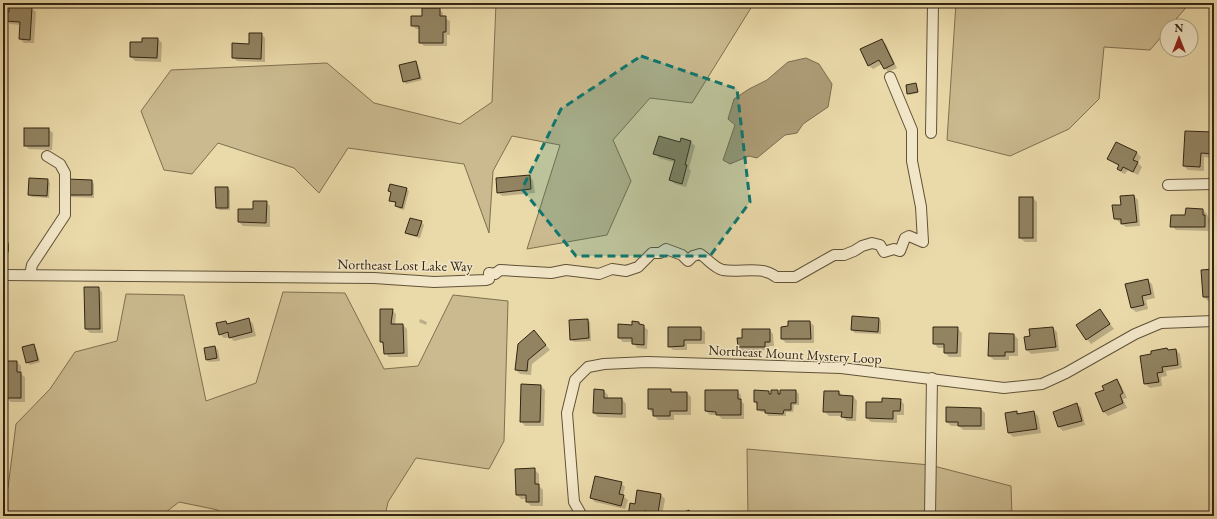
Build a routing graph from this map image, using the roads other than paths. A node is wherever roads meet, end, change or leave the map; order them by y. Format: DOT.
graph roads {
  1 [pos="933,3"];
  2 [pos="890,78"];
  3 [pos="931,133"];
  4 [pos="47,156"];
  5 [pos="1214,184"];
  6 [pos="1168,185"];
  7 [pos="3,244"];
  8 [pos="3,250"];
  9 [pos="3,275"];
  10 [pos="30,275"];
  11 [pos="1214,321"];
  12 [pos="932,378"];
  13 [pos="582,516"];
  14 [pos="930,516"];
  1 -- 3 [label="street"];
  2 -- 10 [label="street, Northeast Lost Lake Way"];
  4 -- 10 [label="street"];
  5 -- 6 [label="street"];
  7 -- 8 [label="street"];
  9 -- 10 [label="street, Northeast Lost Lake Way"];
  11 -- 12 [label="street, Northeast Mount Mystery Loop"];
  12 -- 13 [label="street, Northeast Mount Mystery Loop"];
  12 -- 14 [label="street"];
}
